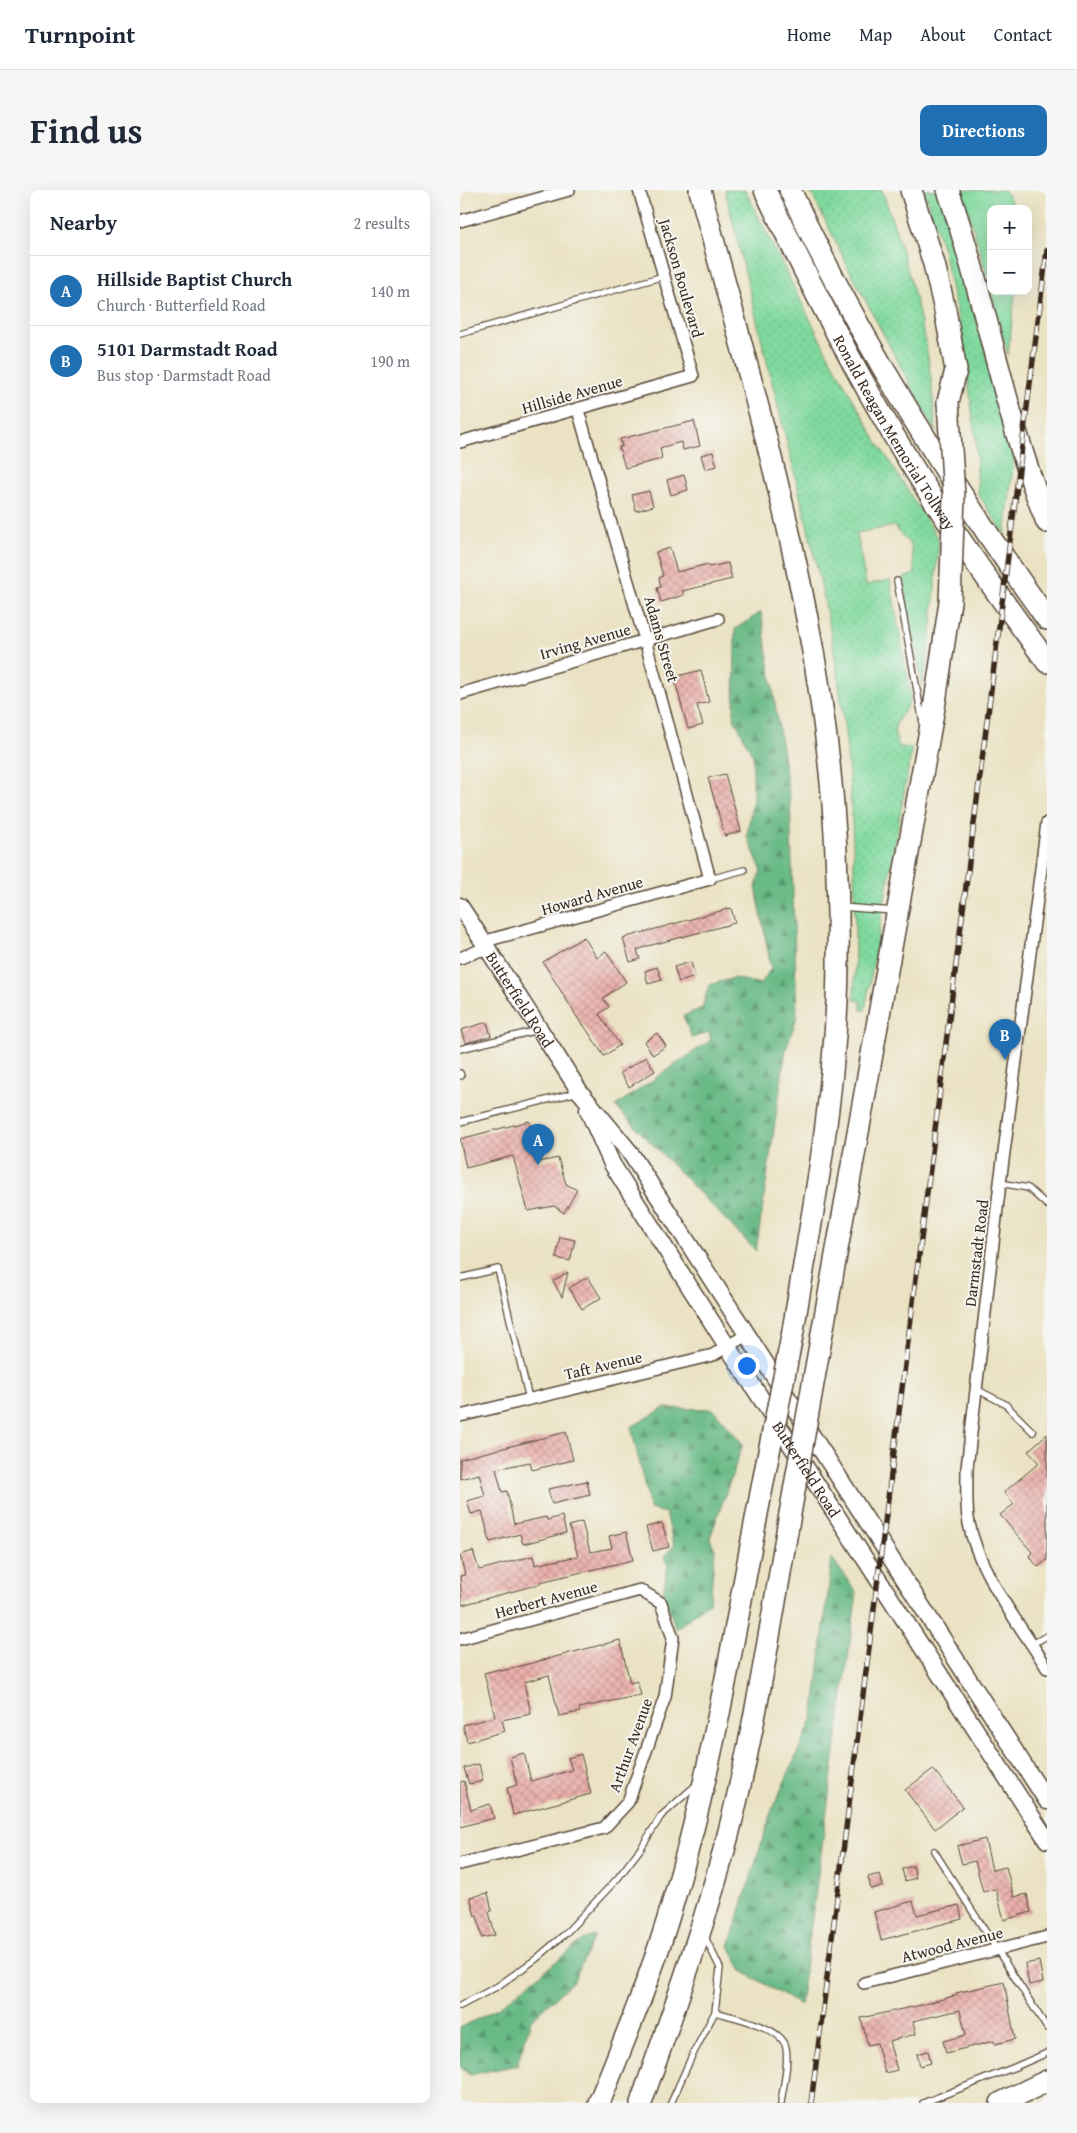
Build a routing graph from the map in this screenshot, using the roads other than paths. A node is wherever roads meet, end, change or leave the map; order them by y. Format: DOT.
graph roads {
  1 [pos="569,190"];
  2 [pos="639,190"];
  3 [pos="700,190"];
  4 [pos="765,190"];
  5 [pos="790,190"];
  6 [pos="898,190"];
  7 [pos="911,190"];
  8 [pos="948,190"];
  9 [pos="460,220"];
  10 [pos="664,276"];
  11 [pos="460,334"];
  12 [pos="693,376"];
  13 [pos="948,402"];
  14 [pos="578,410"];
  15 [pos="460,442"];
  16 [pos="1047,522"];
  17 [pos="897,580"];
  18 [pos="718,619"];
  19 [pos="1047,619"];
  20 [pos="645,640"];
  21 [pos="1047,662"];
  22 [pos="460,694"];
  23 [pos="927,745"];
  24 [pos="1047,823"];
  25 [pos="744,870"];
  26 [pos="710,878"];
  27 [pos="460,906"];
  28 [pos="837,907"];
  29 [pos="896,912"];
  30 [pos="484,945"];
  31 [pos="460,958"];
  32 [pos="539,1029"];
  33 [pos="460,1049"];
  34 [pos="580,1092"];
  35 [pos="460,1122"];
  36 [pos="1000,1183"];
  37 [pos="1047,1205"];
  38 [pos="460,1278"];
  39 [pos="748,1334"];
  40 [pos="727,1346"];
  41 [pos="976,1389"];
  42 [pos="529,1399"];
  43 [pos="460,1416"];
  44 [pos="1033,1432"];
  45 [pos="640,1590"];
  46 [pos="1047,1636"];
  47 [pos="460,1639"];
  48 [pos="1032,1644"];
  49 [pos="1047,1668"];
  50 [pos="705,1776"];
  51 [pos="1047,1801"];
  52 [pos="1047,1840"];
  53 [pos="934,1852"];
  54 [pos="460,1864"];
  55 [pos="700,1928"];
  56 [pos="1047,1937"];
  57 [pos="997,1950"];
  58 [pos="864,1983"];
  59 [pos="460,2006"];
  60 [pos="715,2012"];
  61 [pos="1047,2028"];
  62 [pos="1047,2052"];
  63 [pos="1047,2081"];
  64 [pos="599,2103"];
  65 [pos="641,2103"];
  66 [pos="671,2103"];
  67 [pos="781,2103"];
  68 [pos="923,2103"];
  69 [pos="1001,2103"];
  1 -- 9 [label="street"];
  2 -- 10 [label="street, Jackson Boulevard"];
  3 -- 28 [label="highway"];
  4 -- 21 [label="highway, Ronald Reagan Memorial Tollway"];
  5 -- 19 [label="highway, Ronald Reagan Memorial Tollway"];
  6 -- 13 [label="highway"];
  7 -- 13 [label="highway"];
  8 -- 16 [label="highway"];
  10 -- 11 [label="lane"];
  10 -- 12 [label="street, Jackson Boulevard"];
  12 -- 14 [label="street, Hillside Avenue"];
  13 -- 23 [label="highway, bridge"];
  14 -- 15 [label="street, Hillside Avenue"];
  14 -- 20 [label="street, Adams Street"];
  17 -- 23 [label="lane"];
  18 -- 20 [label="street, Irving Avenue"];
  20 -- 22 [label="street, Irving Avenue"];
  20 -- 26 [label="street, Adams Street"];
  23 -- 29 [label="highway"];
  24 -- 36 [label="street, Darmstadt Road"];
  25 -- 26 [label="lane"];
  26 -- 30 [label="street, Howard Avenue"];
  27 -- 30 [label="main road, Butterfield Road"];
  28 -- 29 [label="lane"];
  28 -- 50 [label="highway, bridge"];
  29 -- 55 [label="highway, bridge"];
  30 -- 31 [label="street, Howard Avenue"];
  30 -- 32 [label="main road, Butterfield Road"];
  32 -- 33 [label="lane"];
  32 -- 34 [label="main road, Butterfield Road"];
  34 -- 35 [label="lane"];
  34 -- 39 [label="main road, Butterfield Road"];
  34 -- 40 [label="main road, Butterfield Road"];
  36 -- 37 [label="lane"];
  36 -- 41 [label="street, Darmstadt Road"];
  38 -- 42 [label="lane"];
  39 -- 40 [label="street, Taft Avenue"];
  39 -- 51 [label="main road, Butterfield Road"];
  40 -- 42 [label="street, Taft Avenue"];
  40 -- 52 [label="main road, Butterfield Road"];
  41 -- 44 [label="lane"];
  41 -- 48 [label="street, Darmstadt Road"];
  42 -- 43 [label="street, Taft Avenue"];
  45 -- 47 [label="street, Herbert Avenue"];
  45 -- 54 [label="street, Arthur Avenue"];
  46 -- 48 [label="lane"];
  48 -- 49 [label="street, Darmstadt Road"];
  50 -- 59 [label="lane"];
  50 -- 64 [label="highway"];
  53 -- 57 [label="lane"];
  55 -- 60 [label="lane"];
  55 -- 65 [label="highway"];
  56 -- 57 [label="street, Atwood Avenue"];
  57 -- 58 [label="street, Atwood Avenue"];
  57 -- 61 [label="lane"];
  60 -- 66 [label="lane"];
  60 -- 67 [label="lane"];
  62 -- 68 [label="lane"];
  63 -- 69 [label="highway"];
}
